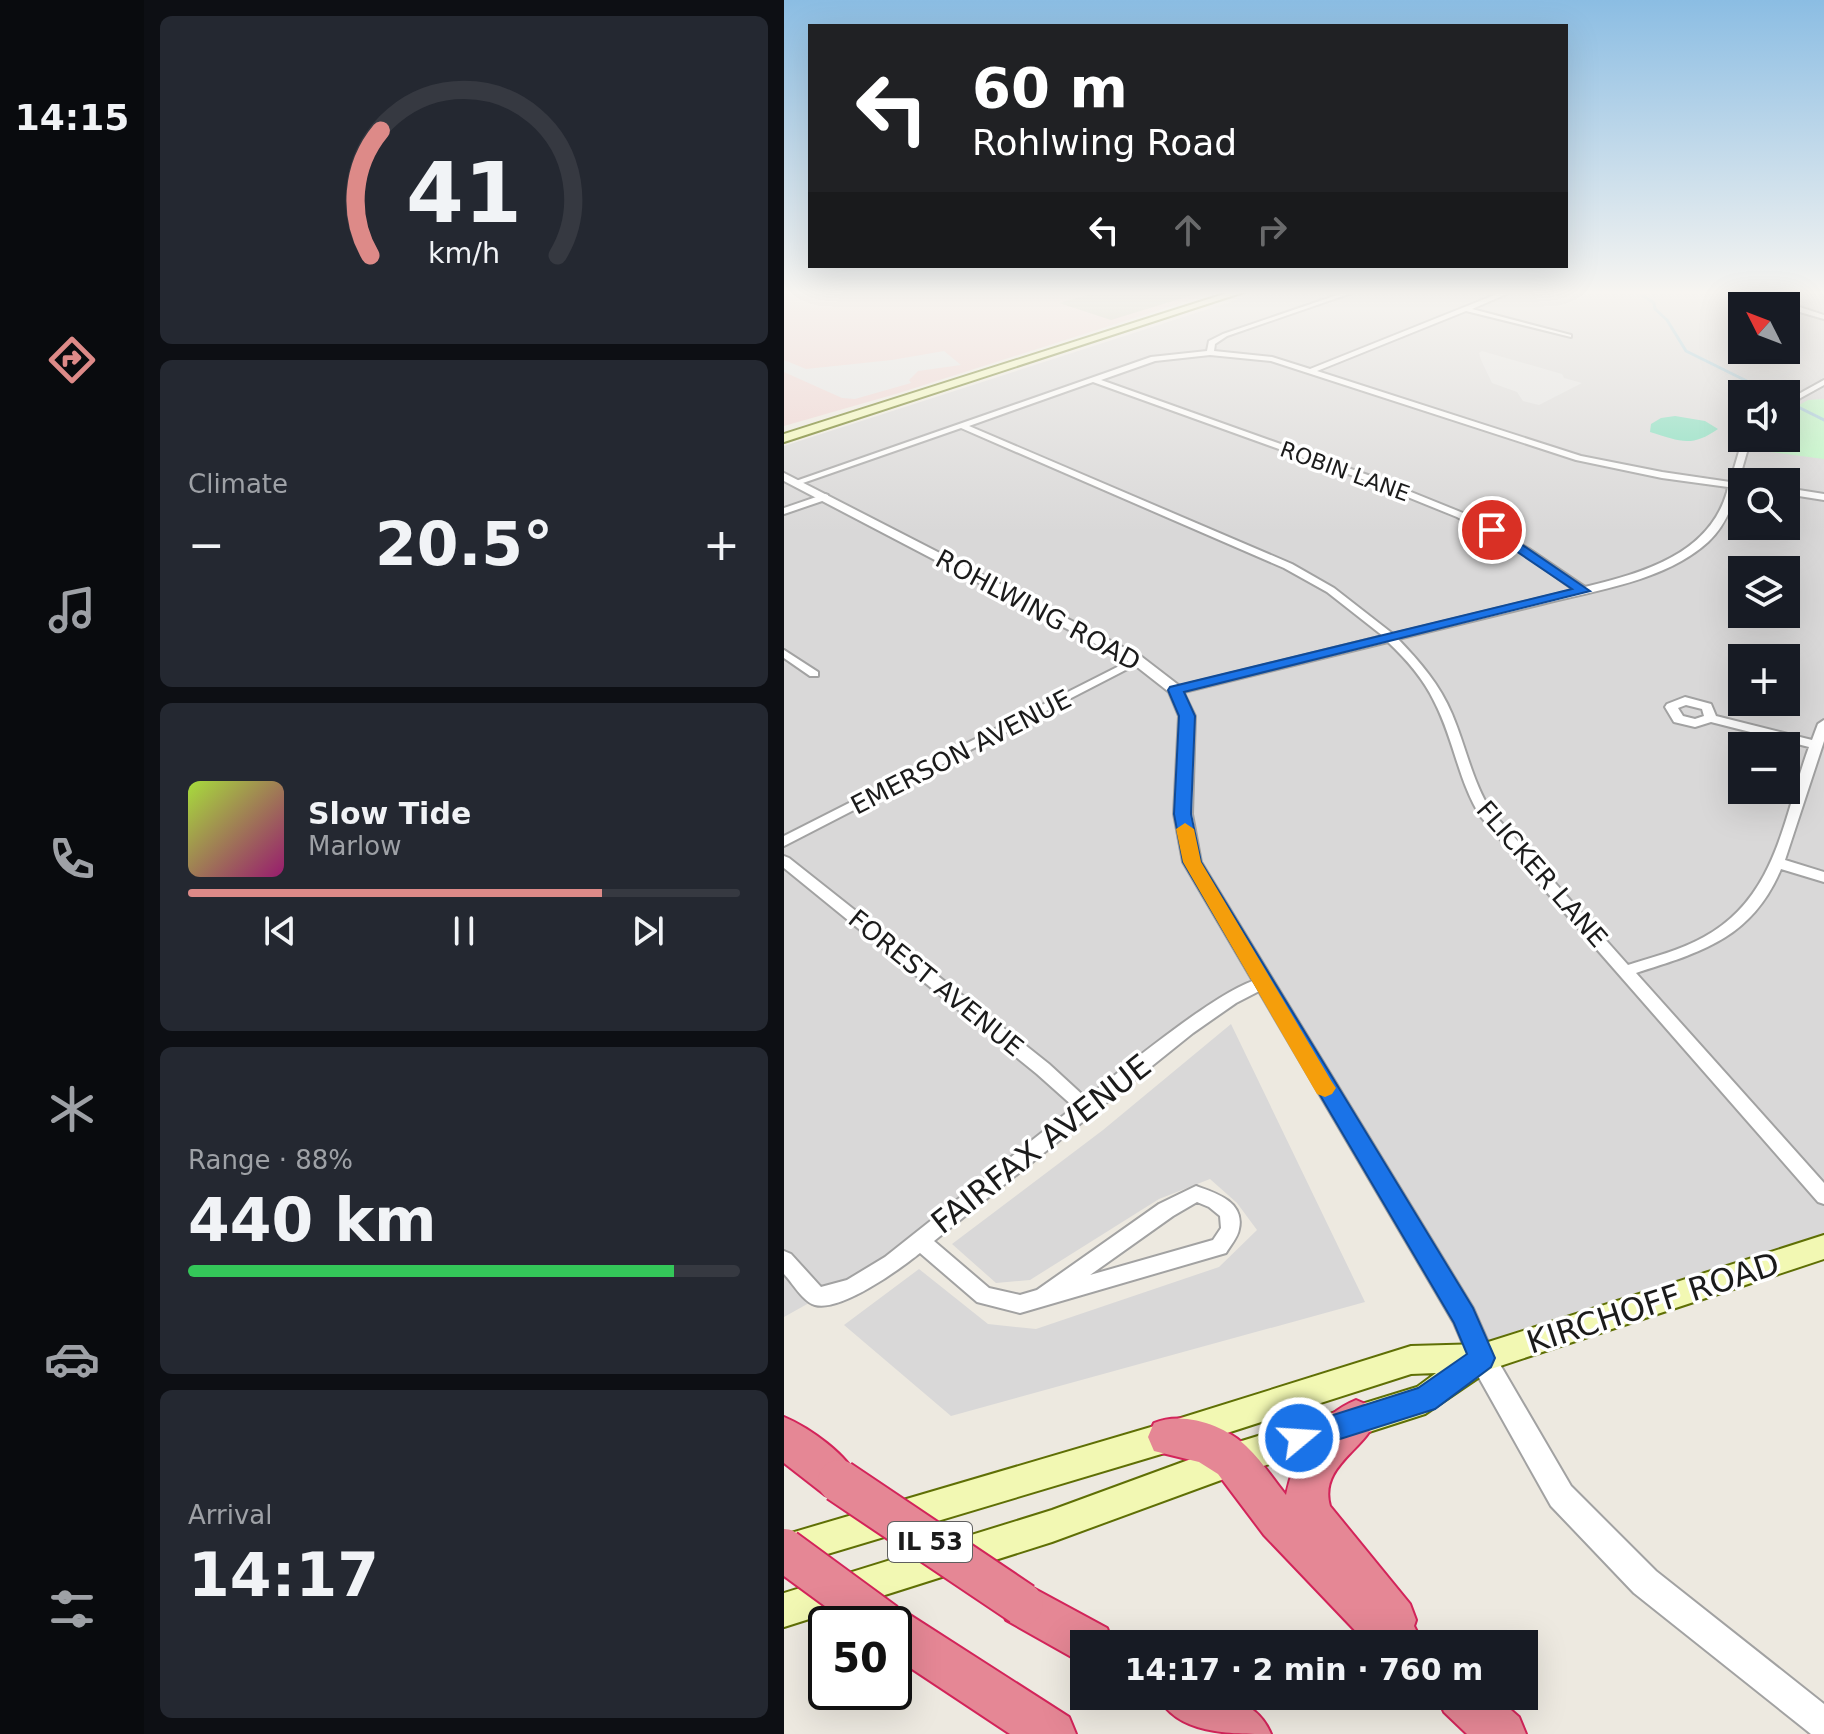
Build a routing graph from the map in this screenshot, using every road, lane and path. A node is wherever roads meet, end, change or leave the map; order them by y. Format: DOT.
graph roads {
  1 [pos="971,371"];
  2 [pos="993,371"];
  3 [pos="1121,371"];
  4 [pos="1311,371"];
  5 [pos="1094,380"];
  6 [pos="1824,382"];
  7 [pos="1800,396"];
  8 [pos="963,426"];
  9 [pos="784,430"];
  10 [pos="784,438"];
  11 [pos="790,479"];
  12 [pos="1728,484"];
  13 [pos="1800,493"];
  14 [pos="825,497"];
  15 [pos="1824,497"];
  16 [pos="1728,506"];
  17 [pos="784,511"];
  18 [pos="1583,591"];
  19 [pos="1388,638"];
  20 [pos="784,653"];
  21 [pos="1137,660"];
  22 [pos="814,674"];
  23 [pos="1176,690"];
  24 [pos="1711,718"];
  25 [pos="1824,724"];
  26 [pos="1815,745"];
  27 [pos="784,842"];
  28 [pos="784,861"];
  29 [pos="1778,863"];
  30 [pos="1824,877"];
  31 [pos="1626,971"];
  32 [pos="1262,983"];
  33 [pos="1085,1107"];
  34 [pos="1824,1196"];
  35 [pos="920,1241"];
  36 [pos="1824,1247"];
  37 [pos="784,1260"];
  38 [pos="1043,1297"];
  39 [pos="1482,1358"];
  40 [pos="1356,1420"];
  41 [pos="784,1437"];
  42 [pos="1168,1437"];
  43 [pos="1232,1460"];
  44 [pos="784,1550"];
  45 [pos="860,1606"];
  46 [pos="784,1610"];
  47 [pos="1385,1630"];
  48 [pos="1404,1630"];
  49 [pos="1070,1632"];
  50 [pos="912,1642"];
  51 [pos="1205,1710"];
  52 [pos="1475,1710"];
  53 [pos="1824,1724"];
  54 [pos="1052,1734"];
  55 [pos="1247,1734"];
  56 [pos="1502,1734"];
  1 -- 9 [label="main road"];
  2 -- 10 [label="main road"];
  3 -- 5 [label="street"];
  4 -- 12 [label="street"];
  5 -- 8 [label="street"];
  5 -- 18 [label="street, ROBIN LANE"];
  6 -- 7 [label="street"];
  8 -- 11 [label="street"];
  8 -- 19 [label="street, FLICKER LANE"];
  11 -- 14 [label="street, ROHLWING ROAD"];
  13 -- 15 [label="street"];
  14 -- 17 [label="street"];
  14 -- 21 [label="street, ROHLWING ROAD"];
  16 -- 18 [label="street"];
  18 -- 19 [label="street"];
  19 -- 23 [label="street"];
  19 -- 31 [label="street, FLICKER LANE"];
  20 -- 22 [label="street"];
  21 -- 23 [label="street, ROHLWING ROAD"];
  21 -- 27 [label="street, EMERSON AVENUE"];
  23 -- 32 [label="street"];
  24 -- 26 [label="street"];
  25 -- 26 [label="street"];
  26 -- 29 [label="street"];
  28 -- 33 [label="street, FOREST AVENUE"];
  29 -- 30 [label="street"];
  29 -- 31 [label="street"];
  31 -- 34 [label="street, FLICKER LANE"];
  32 -- 33 [label="street, FAIRFAX AVENUE"];
  32 -- 39 [label="street"];
  33 -- 35 [label="street, FAIRFAX AVENUE"];
  35 -- 37 [label="street, FAIRFAX AVENUE"];
  35 -- 38 [label="street"];
  36 -- 39 [label="main road, KIRCHOFF ROAD"];
  38 -- 38 [label="street"];
  39 -- 40 [label="main road, KIRCHOFF ROAD"];
  39 -- 42 [label="main road, KIRCHOFF ROAD"];
  39 -- 53 [label="street"];
  40 -- 43 [label="main road, KIRCHOFF ROAD"];
  40 -- 48 [label="highway"];
  41 -- 49 [label="highway, IL 53, bridge"];
  42 -- 43 [label="highway"];
  42 -- 44 [label="main road, KIRCHOFF ROAD"];
  43 -- 46 [label="main road, KIRCHOFF ROAD"];
  43 -- 47 [label="highway"];
  44 -- 45 [label="highway, bridge"];
  50 -- 54 [label="highway"];
  51 -- 55 [label="highway"];
  52 -- 56 [label="highway"];
}
